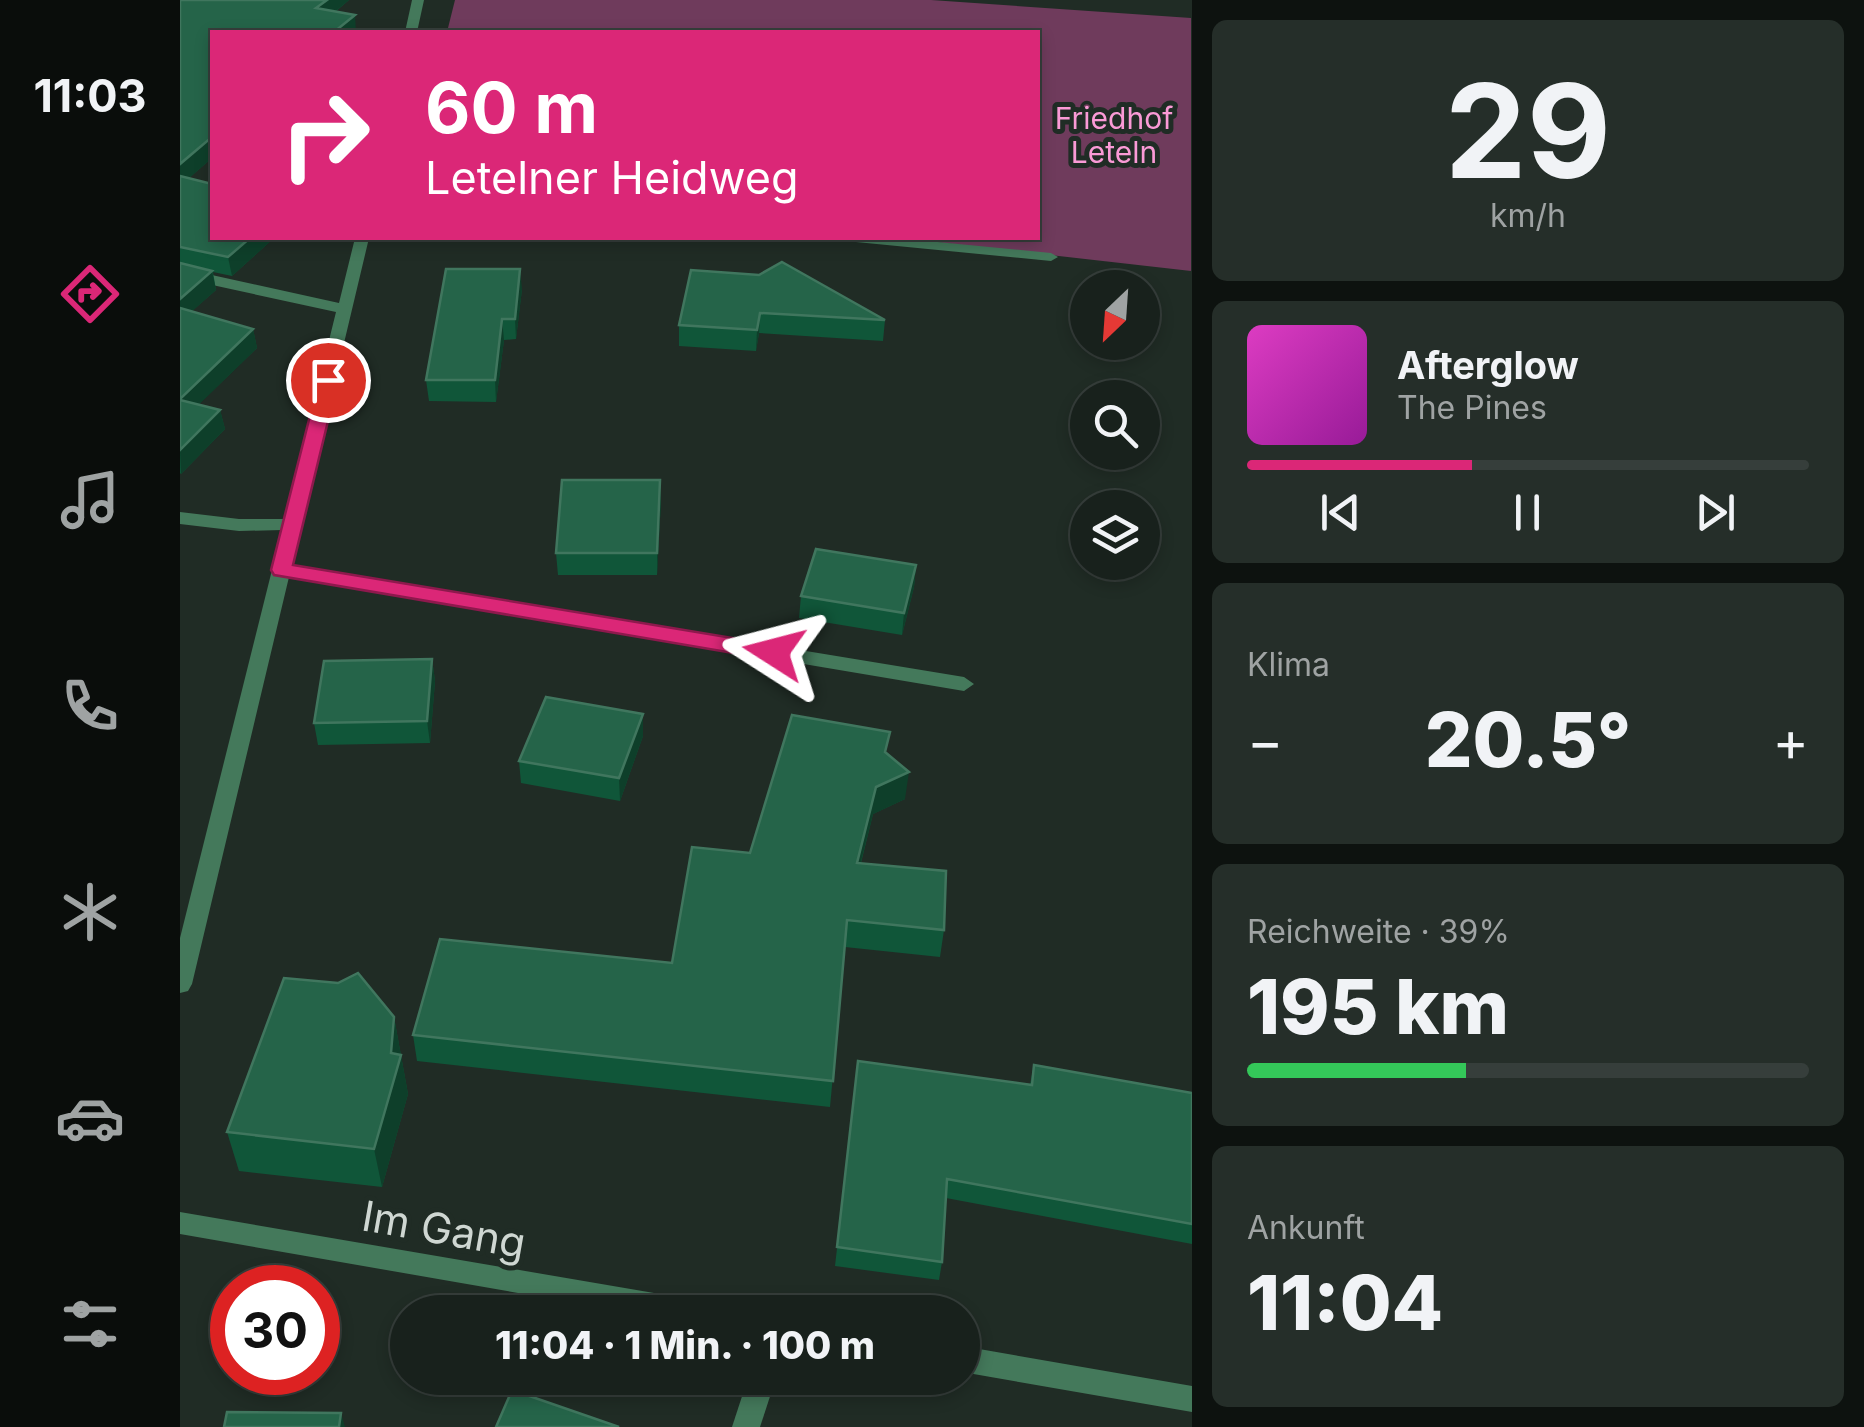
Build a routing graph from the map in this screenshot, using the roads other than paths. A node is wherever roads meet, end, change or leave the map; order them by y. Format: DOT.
graph roads {
  1 [pos="418,0"];
  2 [pos="411,30"];
  3 [pos="362,240"];
  4 [pos="877,240"];
  5 [pos="1051,257"];
  6 [pos="180,274"];
  7 [pos="346,309"];
  8 [pos="180,518"];
  9 [pos="294,524"];
  10 [pos="282,570"];
  11 [pos="964,684"];
  12 [pos="180,984"];
  13 [pos="180,1223"];
  14 [pos="597,1295"];
  15 [pos="980,1362"];
  16 [pos="756,1395"];
  17 [pos="1192,1399"];
  18 [pos="746,1427"];
  1 -- 2 [label="street"];
  3 -- 7 [label="street"];
  4 -- 5 [label="street"];
  6 -- 7 [label="street"];
  7 -- 9 [label="street"];
  8 -- 9 [label="street"];
  9 -- 10 [label="street"];
  10 -- 11 [label="street"];
  10 -- 12 [label="street"];
  13 -- 14 [label="street, Im Gang"];
  15 -- 17 [label="street"];
  16 -- 18 [label="street"];
}
